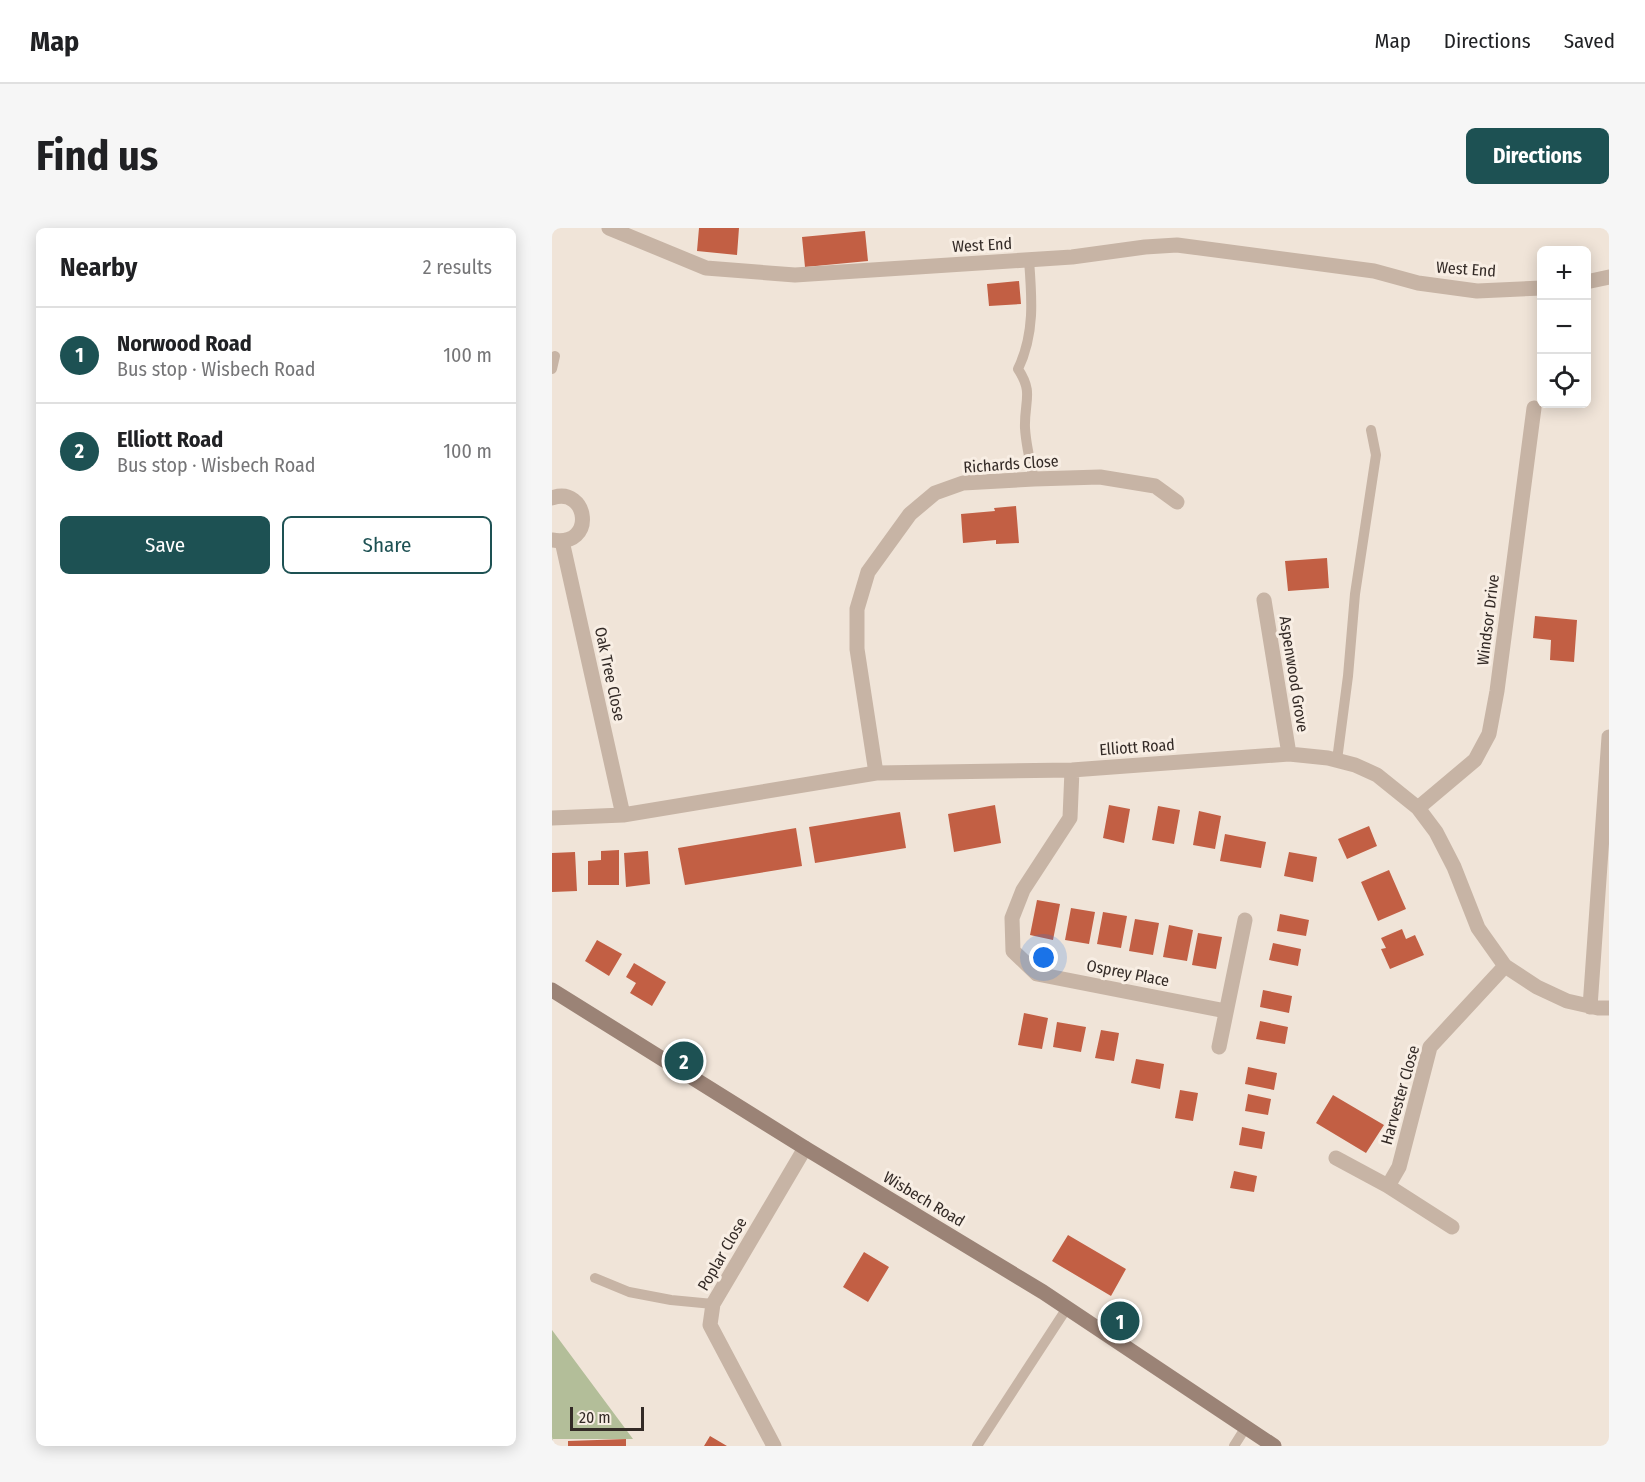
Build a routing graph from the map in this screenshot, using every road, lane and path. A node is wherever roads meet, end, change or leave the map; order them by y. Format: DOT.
graph roads {
  1 [pos="609,228"];
  2 [pos="1029,260"];
  3 [pos="1609,277"];
  4 [pos="1591,281"];
  5 [pos="1537,288"];
  6 [pos="555,356"];
  7 [pos="552,369"];
  8 [pos="1534,408"];
  9 [pos="1371,430"];
  10 [pos="1034,479"];
  11 [pos="553,494"];
  12 [pos="1177,502"];
  13 [pos="557,541"];
  14 [pos="1264,600"];
  15 [pos="1609,737"];
  16 [pos="1289,754"];
  17 [pos="1337,760"];
  18 [pos="1072,770"];
  19 [pos="876,772"];
  20 [pos="1418,808"];
  21 [pos="623,815"];
  22 [pos="552,818"];
  23 [pos="1245,920"];
  24 [pos="1505,966"];
  25 [pos="552,990"];
  26 [pos="1590,1006"];
  27 [pos="1609,1008"];
  28 [pos="1226,1011"];
  29 [pos="1219,1047"];
  30 [pos="806,1148"];
  31 [pos="1336,1158"];
  32 [pos="1388,1186"];
  33 [pos="1452,1227"];
  34 [pos="595,1278"];
  35 [pos="713,1304"];
  36 [pos="1067,1308"];
  37 [pos="1246,1427"];
  38 [pos="774,1446"];
  39 [pos="977,1446"];
  40 [pos="1234,1446"];
  41 [pos="1274,1446"];
  1 -- 2 [label="street, West End"];
  2 -- 5 [label="street, West End"];
  2 -- 10 [label="lane"];
  3 -- 4 [label="street"];
  6 -- 7 [label="lane"];
  8 -- 20 [label="street, Windsor Drive"];
  9 -- 17 [label="lane"];
  10 -- 12 [label="street, Richards Close"];
  10 -- 19 [label="street, Richards Close"];
  11 -- 13 [label="street, Oak Tree Close"];
  13 -- 21 [label="street, Oak Tree Close"];
  14 -- 16 [label="street, Aspenwood Grove"];
  15 -- 26 [label="street"];
  16 -- 17 [label="street, Elliott Road"];
  16 -- 18 [label="street, Elliott Road"];
  17 -- 20 [label="street, Elliott Road"];
  18 -- 19 [label="street, Elliott Road"];
  18 -- 28 [label="street, Osprey Place"];
  19 -- 21 [label="street, Elliott Road"];
  20 -- 24 [label="street, Elliott Road"];
  21 -- 22 [label="street, Elliott Road"];
  23 -- 28 [label="street"];
  24 -- 26 [label="street, Elliott Road"];
  24 -- 32 [label="street, Harvester Close"];
  25 -- 30 [label="main road, Wisbech Road"];
  26 -- 27 [label="street, Elliott Road"];
  28 -- 29 [label="street"];
  30 -- 35 [label="street, Poplar Close"];
  30 -- 36 [label="main road, Wisbech Road"];
  31 -- 32 [label="street"];
  32 -- 33 [label="street"];
  34 -- 35 [label="lane"];
  35 -- 38 [label="street, Poplar Close"];
  36 -- 37 [label="main road, Wisbech Road"];
  36 -- 39 [label="lane"];
  37 -- 40 [label="lane"];
  37 -- 41 [label="main road, Wisbech Road"];
}
